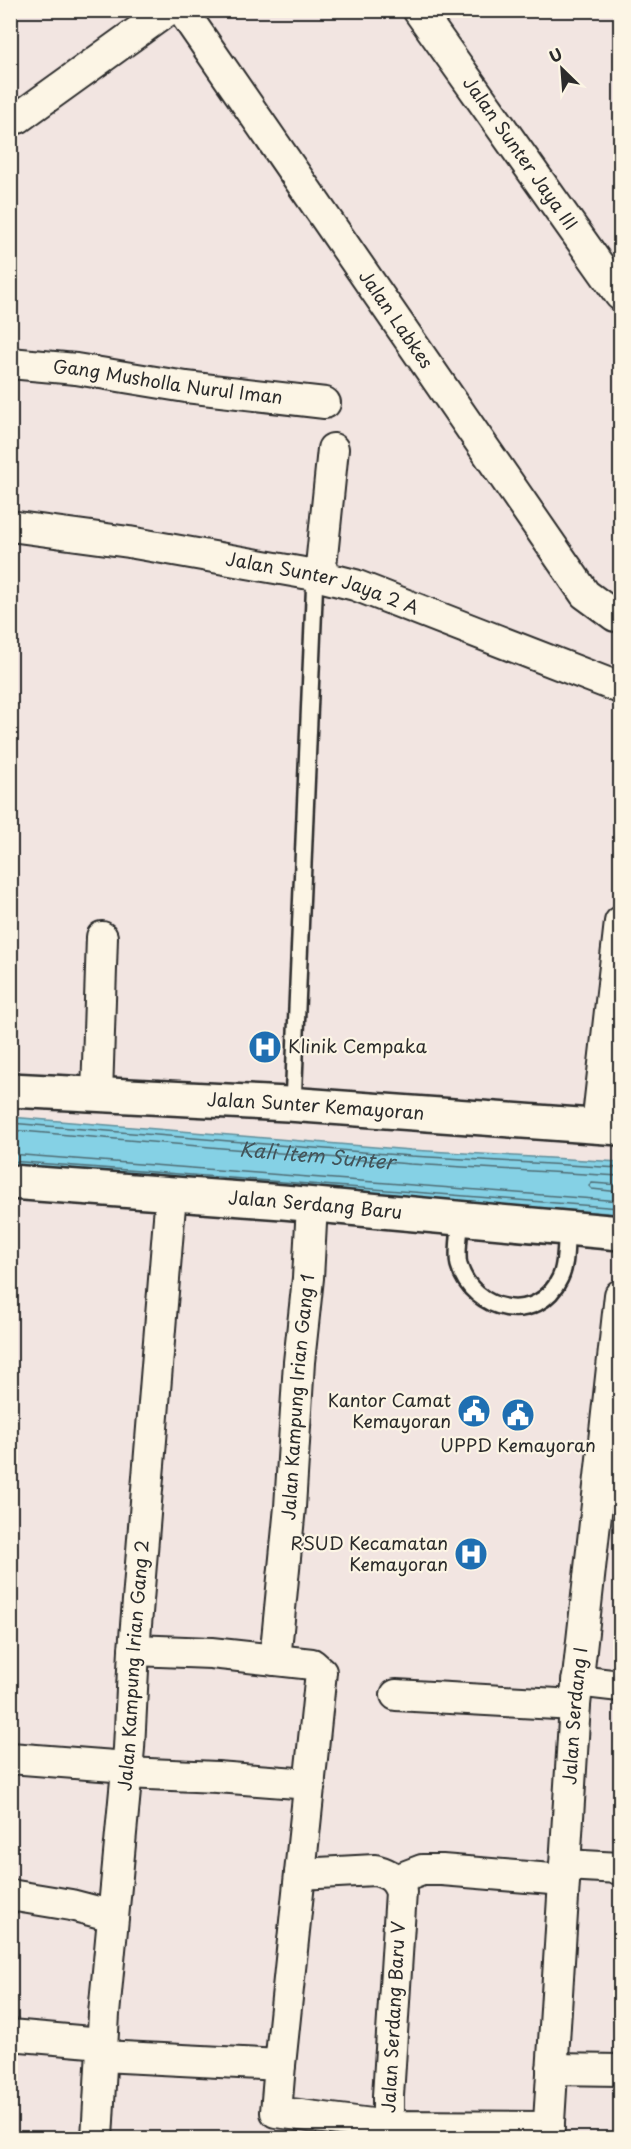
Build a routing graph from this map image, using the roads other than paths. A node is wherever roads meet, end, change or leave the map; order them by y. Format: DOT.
graph roads {
  1 [pos="168,10"];
  2 [pos="182,10"];
  3 [pos="418,10"];
  4 [pos="18,118"];
  5 [pos="621,295"];
  6 [pos="10,363"];
  7 [pos="325,403"];
  8 [pos="333,449"];
  9 [pos="10,526"];
  10 [pos="317,576"];
  11 [pos="621,616"];
  12 [pos="621,688"];
  13 [pos="621,922"];
  14 [pos="102,937"];
  15 [pos="10,1090"];
  16 [pos="97,1095"];
  17 [pos="293,1105"];
  18 [pos="609,1127"];
  19 [pos="10,1182"];
  20 [pos="171,1193"];
  21 [pos="312,1205"];
  22 [pos="460,1218"];
  23 [pos="567,1227"];
  24 [pos="621,1233"];
  25 [pos="621,1295"];
  26 [pos="134,1650"];
  27 [pos="275,1660"];
  28 [pos="621,1686"];
  29 [pos="576,1693"];
  30 [pos="396,1695"];
  31 [pos="10,1758"];
  32 [pos="127,1770"];
  33 [pos="310,1784"];
  34 [pos="621,1868"];
  35 [pos="564,1872"];
  36 [pos="300,1874"];
  37 [pos="399,1886"];
  38 [pos="10,1894"];
  39 [pos="113,1916"];
  40 [pos="10,2036"];
  41 [pos="102,2049"];
  42 [pos="280,2065"];
  43 [pos="552,2069"];
  44 [pos="621,2070"];
  45 [pos="388,2126"];
  46 [pos="549,2133"];
  47 [pos="97,2139"];
  1 -- 4 [label="street"];
  2 -- 11 [label="street, Jalan Labkes"];
  3 -- 5 [label="street, Jalan Sunter Jaya III"];
  6 -- 7 [label="street, Gang Musholla Nurul Iman"];
  8 -- 10 [label="street"];
  9 -- 10 [label="street, Jalan Sunter Jaya 2 A"];
  10 -- 12 [label="street, Jalan Sunter Jaya 2 A"];
  10 -- 17 [label="lane"];
  13 -- 18 [label="street"];
  14 -- 16 [label="street"];
  15 -- 16 [label="main road, Jalan Sunter Kemayoran"];
  16 -- 17 [label="main road, Jalan Sunter Kemayoran"];
  17 -- 18 [label="main road, Jalan Sunter Kemayoran"];
  19 -- 20 [label="main road, Jalan Serdang Baru"];
  20 -- 21 [label="main road, Jalan Serdang Baru"];
  20 -- 26 [label="street, Jalan Kampung Irian Gang 2"];
  21 -- 22 [label="main road, Jalan Serdang Baru"];
  21 -- 27 [label="street, Jalan Kampung Irian Gang 1"];
  22 -- 23 [label="main road, Jalan Serdang Baru"];
  22 -- 23 [label="lane"];
  23 -- 24 [label="main road, Jalan Serdang Baru"];
  25 -- 29 [label="street, Jalan Serdang I"];
  26 -- 27 [label="street"];
  26 -- 32 [label="street, Jalan Kampung Irian Gang 2"];
  27 -- 33 [label="street"];
  28 -- 29 [label="street"];
  29 -- 30 [label="street"];
  29 -- 35 [label="street, Jalan Serdang I"];
  31 -- 32 [label="street"];
  32 -- 33 [label="street"];
  32 -- 39 [label="street, Jalan Kampung Irian Gang 2"];
  33 -- 36 [label="street"];
  34 -- 35 [label="street"];
  35 -- 37 [label="street"];
  35 -- 43 [label="street, Jalan Serdang I"];
  36 -- 37 [label="street"];
  36 -- 42 [label="street"];
  37 -- 45 [label="street, Jalan Serdang Baru V"];
  38 -- 39 [label="street"];
  39 -- 41 [label="street, Jalan Kampung Irian Gang 2"];
  40 -- 41 [label="street"];
  41 -- 42 [label="street"];
  41 -- 47 [label="street, Jalan Kampung Irian Gang 2"];
  42 -- 45 [label="street"];
  43 -- 44 [label="street"];
  43 -- 46 [label="street, Jalan Serdang I"];
  45 -- 46 [label="street, Jalan Serdang Baru V"];
}
